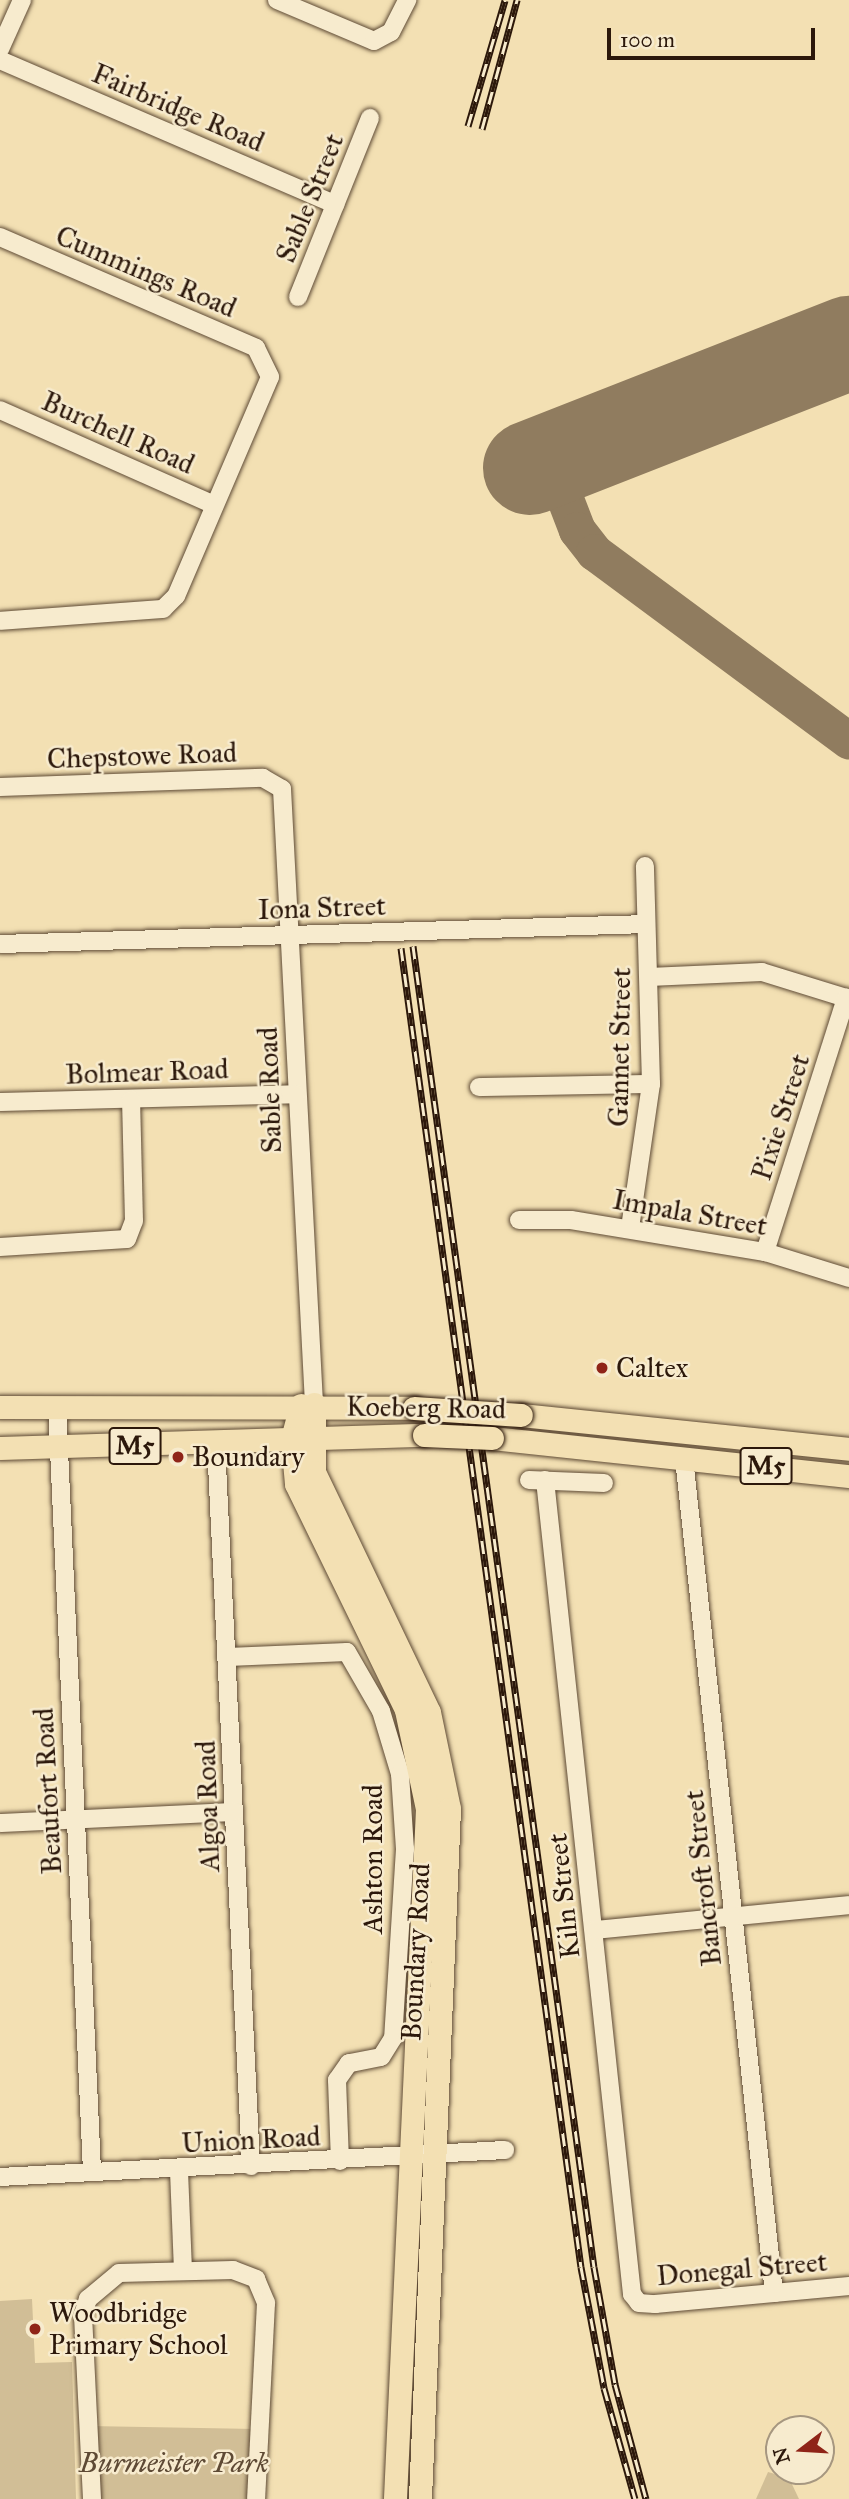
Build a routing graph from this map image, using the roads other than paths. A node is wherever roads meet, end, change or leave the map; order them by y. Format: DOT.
graph roads {
  1 [pos="22,0"];
  2 [pos="277,0"];
  3 [pos="407,0"];
  4 [pos="0,49"];
  5 [pos="0,60"];
  6 [pos="370,118"];
  7 [pos="335,204"];
  8 [pos="0,237"];
  9 [pos="298,298"];
  10 [pos="0,410"];
  11 [pos="214,505"];
  12 [pos="0,621"];
  13 [pos="0,787"];
  14 [pos="282,789"];
  15 [pos="645,866"];
  16 [pos="646,925"];
  17 [pos="291,936"];
  18 [pos="0,944"];
  19 [pos="649,977"];
  20 [pos="848,998"];
  21 [pos="651,1084"];
  22 [pos="479,1087"];
  23 [pos="296,1094"];
  24 [pos="131,1100"];
  25 [pos="0,1102"];
  26 [pos="519,1220"];
  27 [pos="630,1228"];
  28 [pos="0,1247"];
  29 [pos="765,1252"];
  30 [pos="849,1278"];
  31 [pos="308,1399"];
  32 [pos="57,1406"];
  33 [pos="0,1407"];
  34 [pos="301,1438"];
  35 [pos="216,1444"];
  36 [pos="58,1447"];
  37 [pos="0,1448"];
  38 [pos="849,1449"];
  39 [pos="684,1458"];
  40 [pos="849,1476"];
  41 [pos="604,1483"];
  42 [pos="228,1657"];
  43 [pos="234,1812"];
  44 [pos="76,1820"];
  45 [pos="0,1823"];
  46 [pos="849,1905"];
  47 [pos="733,1916"];
  48 [pos="595,1930"];
  49 [pos="505,2150"];
  50 [pos="424,2158"];
  51 [pos="340,2161"];
  52 [pos="251,2166"];
  53 [pos="179,2171"];
  54 [pos="92,2172"];
  55 [pos="0,2177"];
  56 [pos="183,2270"];
  57 [pos="849,2286"];
  58 [pos="774,2293"];
  59 [pos="639,2303"];
  60 [pos="92,2499"];
  61 [pos="256,2499"];
  62 [pos="395,2499"];
  63 [pos="420,2499"];
  1 -- 4 [label="street"];
  2 -- 3 [label="street"];
  5 -- 7 [label="street, Fairbridge Road"];
  6 -- 7 [label="street, Sable Street"];
  7 -- 9 [label="street, Sable Street"];
  8 -- 11 [label="street, Cummings Road"];
  10 -- 11 [label="street, Burchell Road"];
  11 -- 12 [label="street"];
  13 -- 14 [label="street, Chepstowe Road"];
  14 -- 17 [label="street, Sable Road"];
  15 -- 16 [label="street, Gannet Street"];
  16 -- 17 [label="street, Iona Street"];
  16 -- 19 [label="street, Gannet Street"];
  17 -- 18 [label="street, Iona Street"];
  17 -- 23 [label="street, Sable Road"];
  19 -- 20 [label="street"];
  19 -- 21 [label="street, Gannet Street"];
  20 -- 29 [label="street, Pixie Street"];
  21 -- 22 [label="street"];
  21 -- 27 [label="street, Gannet Street"];
  23 -- 24 [label="street, Bolmear Road"];
  23 -- 31 [label="street, Sable Road"];
  24 -- 25 [label="street, Bolmear Road"];
  24 -- 28 [label="street"];
  26 -- 27 [label="street, Impala Street"];
  27 -- 29 [label="street, Impala Street"];
  29 -- 30 [label="street, Impala Street"];
  31 -- 32 [label="main road, Koeberg Road / M5"];
  31 -- 34 [label="main road, Boundary Road"];
  31 -- 38 [label="main road, Koeberg Road / M5, bridge"];
  32 -- 33 [label="main road, Koeberg Road / M5"];
  32 -- 36 [label="street, Beaufort Road"];
  34 -- 35 [label="main road, Koeberg Road / M5"];
  34 -- 39 [label="main road, Koeberg Road / M5, bridge"];
  34 -- 50 [label="main road, Boundary Road"];
  35 -- 36 [label="main road, Koeberg Road / M5"];
  35 -- 42 [label="street, Algoa Road"];
  36 -- 37 [label="main road, Koeberg Road / M5"];
  36 -- 44 [label="street, Beaufort Road"];
  39 -- 40 [label="main road, Koeberg Road / M5"];
  39 -- 47 [label="street, Bancroft Street"];
  41 -- 48 [label="street, Kiln Street"];
  42 -- 43 [label="street, Algoa Road"];
  42 -- 51 [label="street, Ashton Road"];
  43 -- 44 [label="street"];
  43 -- 52 [label="street, Algoa Road"];
  44 -- 45 [label="street"];
  44 -- 54 [label="street, Beaufort Road"];
  46 -- 47 [label="street"];
  47 -- 48 [label="street"];
  47 -- 58 [label="street, Bancroft Street"];
  48 -- 59 [label="street, Kiln Street"];
  49 -- 50 [label="street, Union Road"];
  50 -- 51 [label="street, Union Road"];
  50 -- 62 [label="main road, Boundary Road"];
  50 -- 63 [label="main road, Boundary Road"];
  51 -- 52 [label="street, Union Road"];
  52 -- 53 [label="street, Union Road"];
  53 -- 54 [label="street, Union Road"];
  53 -- 56 [label="street"];
  54 -- 55 [label="street, Union Road"];
  56 -- 60 [label="street"];
  56 -- 61 [label="street"];
  57 -- 58 [label="street, Donegal Street"];
  58 -- 59 [label="street, Donegal Street"];
}
